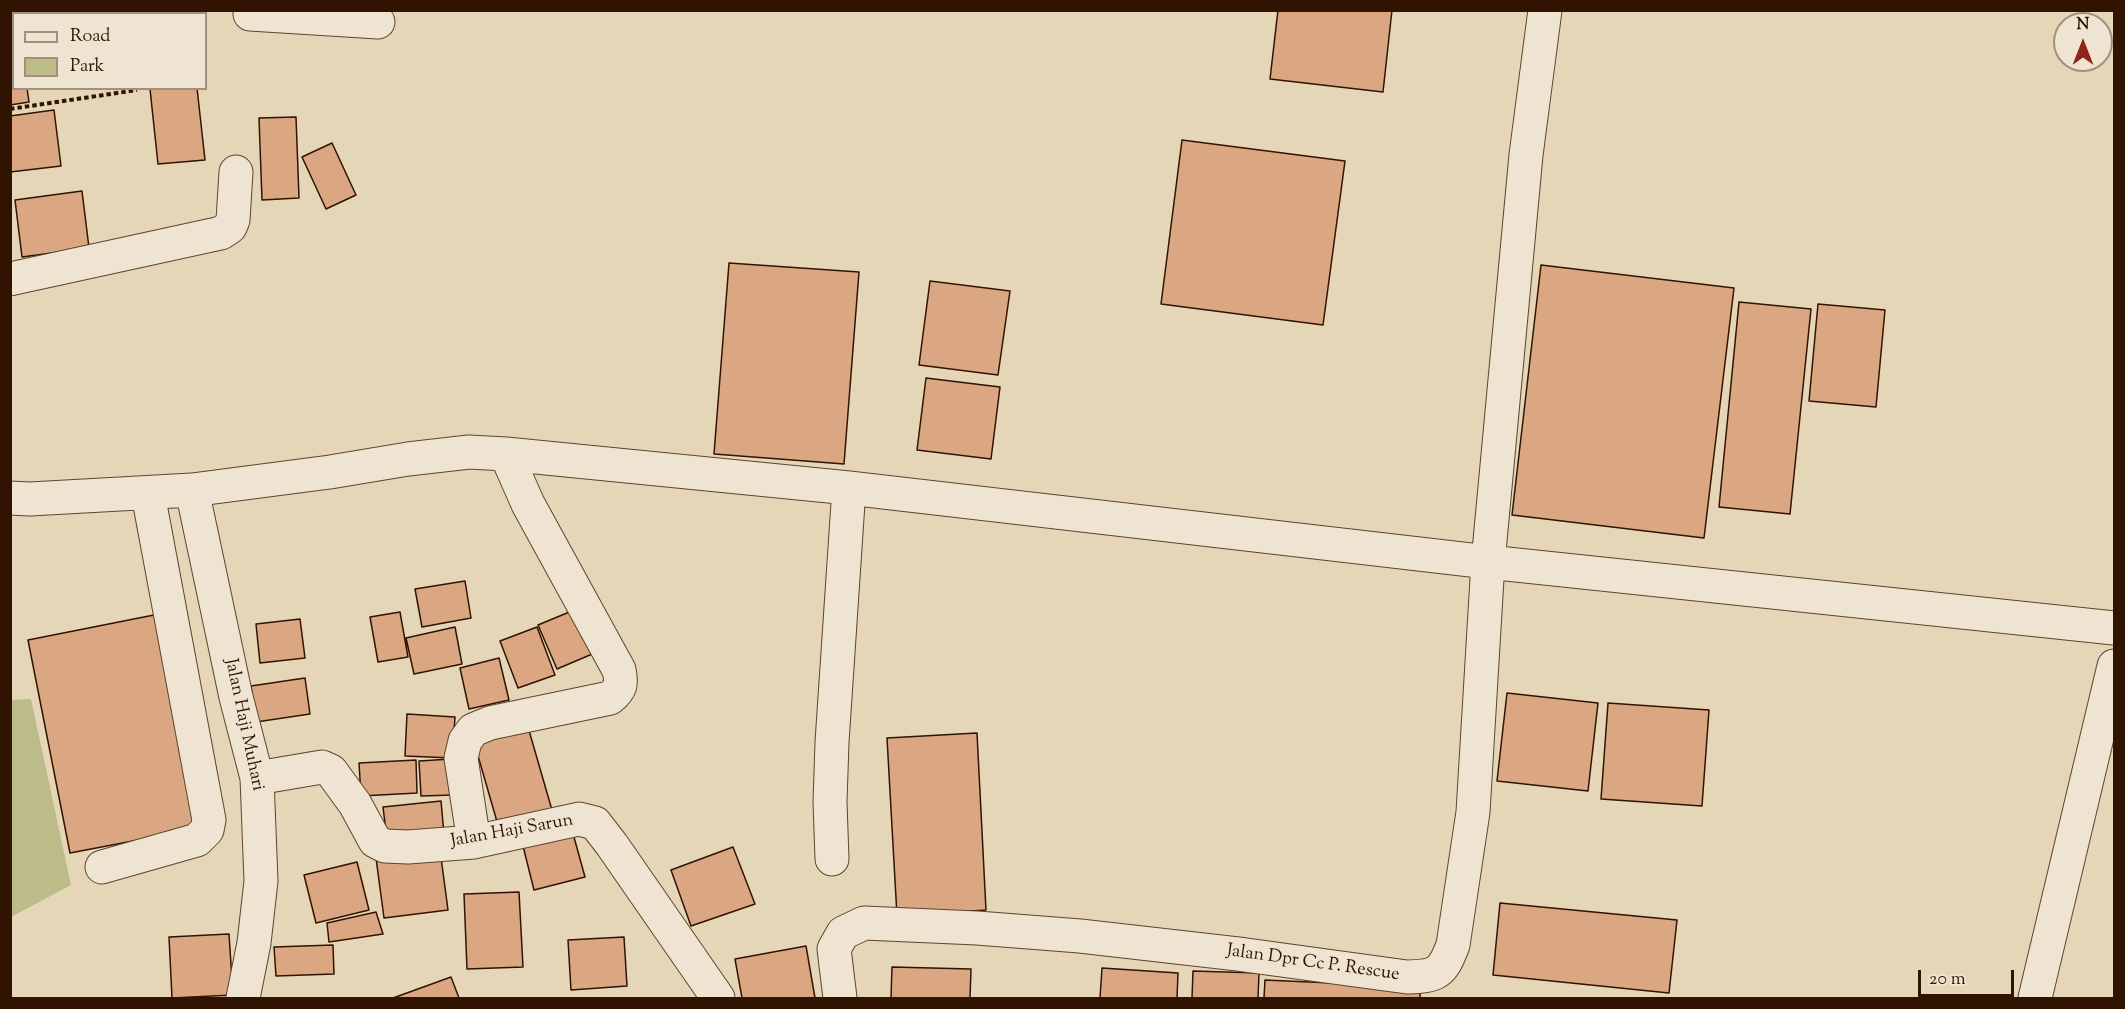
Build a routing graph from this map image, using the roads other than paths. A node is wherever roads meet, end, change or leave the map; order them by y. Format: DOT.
graph roads {
  1 [pos="250,10"];
  2 [pos="1545,10"];
  3 [pos="378,22"];
  4 [pos="236,172"];
  5 [pos="10,279"];
  6 [pos="506,454"];
  7 [pos="849,488"];
  8 [pos="192,490"];
  9 [pos="147,494"];
  10 [pos="10,498"];
  11 [pos="1488,562"];
  12 [pos="2115,628"];
  13 [pos="2115,666"];
  14 [pos="257,778"];
  15 [pos="474,842"];
  16 [pos="832,859"];
  17 [pos="102,867"];
  18 [pos="243,999"];
  19 [pos="718,999"];
  20 [pos="840,999"];
  21 [pos="2035,999"];
  1 -- 3 [label="street"];
  2 -- 11 [label="street, Jalan Dpr Cc P. Rescue"];
  4 -- 5 [label="street"];
  6 -- 7 [label="street"];
  6 -- 8 [label="street"];
  6 -- 15 [label="street"];
  7 -- 11 [label="street"];
  7 -- 16 [label="street"];
  8 -- 9 [label="street"];
  8 -- 14 [label="street, Jalan Haji Muhari"];
  9 -- 10 [label="street"];
  9 -- 17 [label="street"];
  11 -- 12 [label="street"];
  11 -- 20 [label="street, Jalan Dpr Cc P. Rescue"];
  13 -- 21 [label="street"];
  14 -- 15 [label="street, Jalan Haji Sarun"];
  14 -- 18 [label="street, Jalan Haji Muhari"];
  15 -- 19 [label="street, Jalan Haji Sarun"];
}
